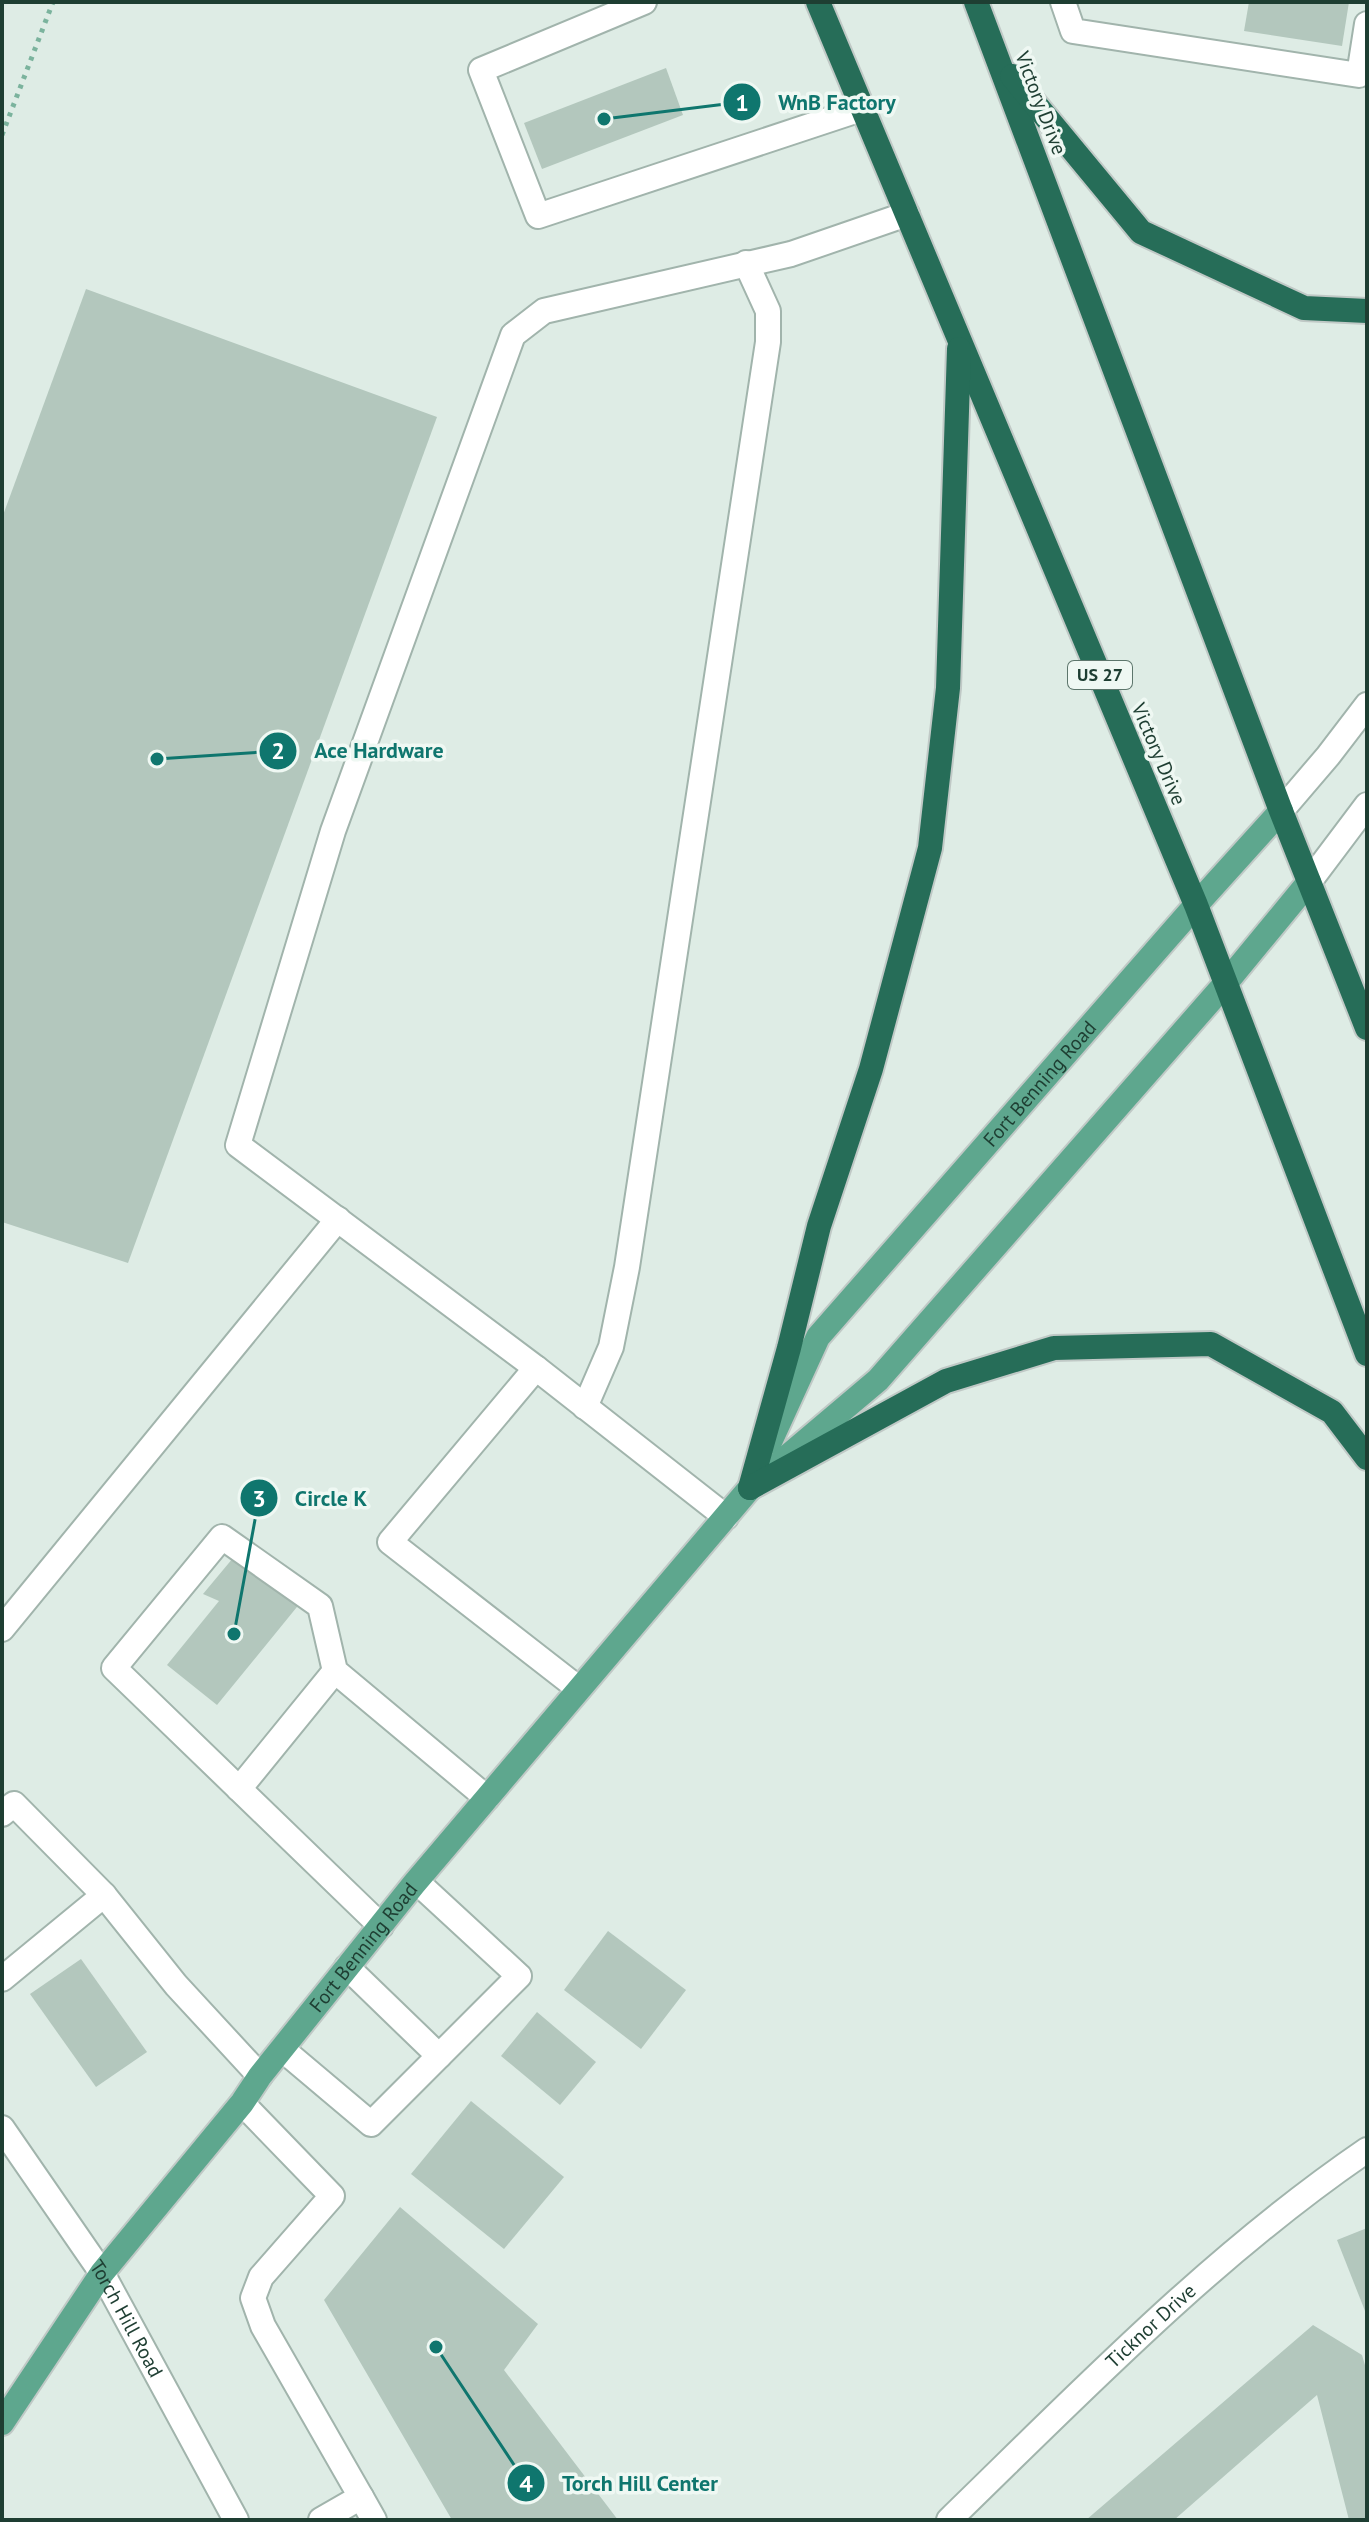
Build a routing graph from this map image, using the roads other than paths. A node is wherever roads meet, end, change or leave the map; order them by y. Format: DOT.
graph roads {
  1 [pos="644,2"];
  2 [pos="818,2"];
  3 [pos="976,2"];
  4 [pos="1063,2"];
  5 [pos="1367,24"];
  6 [pos="999,59"];
  7 [pos="861,109"];
  8 [pos="907,214"];
  9 [pos="746,263"];
  10 [pos="1367,311"];
  11 [pos="960,339"];
  12 [pos="1367,705"];
  13 [pos="1367,805"];
  14 [pos="1281,811"];
  15 [pos="1309,882"];
  16 [pos="1196,905"];
  17 [pos="1225,984"];
  18 [pos="1367,1028"];
  19 [pos="338,1219"];
  20 [pos="1367,1354"];
  21 [pos="536,1368"];
  22 [pos="585,1407"];
  23 [pos="1367,1458"];
  24 [pos="750,1488"];
  25 [pos="726,1517"];
  26 [pos="2,1629"];
  27 [pos="335,1671"];
  28 [pos="579,1689"];
  29 [pos="239,1789"];
  30 [pos="487,1798"];
  31 [pos="2,1814"];
  32 [pos="417,1882"];
  33 [pos="104,1895"];
  34 [pos="381,1926"];
  35 [pos="347,1967"];
  36 [pos="2,1979"];
  37 [pos="282,2049"];
  38 [pos="439,2056"];
  39 [pos="260,2076"];
  40 [pos="242,2103"];
  41 [pos="5,2142"];
  42 [pos="1367,2150"];
  43 [pos="102,2273"];
  44 [pos="2,2423"];
  45 [pos="361,2497"];
  46 [pos="236,2520"];
  47 [pos="321,2520"];
  48 [pos="374,2520"];
  49 [pos="949,2520"];
  1 -- 7 [label="street"];
  2 -- 7 [label="highway, Victory Drive / US 27"];
  3 -- 6 [label="highway, Victory Drive"];
  4 -- 5 [label="street"];
  6 -- 10 [label="highway"];
  6 -- 14 [label="highway, Victory Drive"];
  7 -- 8 [label="highway, Victory Drive / US 27"];
  8 -- 9 [label="street"];
  8 -- 11 [label="highway, Victory Drive / US 27"];
  9 -- 19 [label="street"];
  9 -- 22 [label="street"];
  11 -- 16 [label="highway, Victory Drive / US 27"];
  11 -- 24 [label="highway"];
  12 -- 14 [label="street, Fort Benning Road"];
  13 -- 15 [label="street, Fort Benning Road"];
  14 -- 15 [label="highway, Victory Drive"];
  14 -- 16 [label="main road, Fort Benning Road"];
  15 -- 17 [label="main road, Fort Benning Road"];
  15 -- 18 [label="highway, Victory Drive"];
  16 -- 17 [label="highway, Victory Drive / US 27"];
  16 -- 24 [label="main road, Fort Benning Road"];
  17 -- 20 [label="highway, Victory Drive / US 27"];
  17 -- 24 [label="main road, Fort Benning Road"];
  19 -- 21 [label="street"];
  19 -- 26 [label="street"];
  21 -- 22 [label="street"];
  21 -- 28 [label="street"];
  22 -- 25 [label="street"];
  23 -- 24 [label="highway"];
  24 -- 25 [label="main road, Fort Benning Road"];
  25 -- 28 [label="main road, Fort Benning Road"];
  27 -- 29 [label="street"];
  27 -- 29 [label="street"];
  27 -- 30 [label="street"];
  28 -- 30 [label="main road, Fort Benning Road"];
  29 -- 34 [label="street"];
  30 -- 32 [label="main road, Fort Benning Road"];
  31 -- 33 [label="street"];
  32 -- 34 [label="main road, Fort Benning Road"];
  32 -- 38 [label="street"];
  33 -- 36 [label="street"];
  33 -- 39 [label="street"];
  34 -- 35 [label="main road, Fort Benning Road"];
  35 -- 37 [label="main road, Fort Benning Road"];
  35 -- 38 [label="street"];
  37 -- 38 [label="street"];
  37 -- 39 [label="main road, Fort Benning Road"];
  39 -- 40 [label="main road, Fort Benning Road"];
  40 -- 43 [label="main road, Fort Benning Road"];
  40 -- 45 [label="street"];
  41 -- 43 [label="street, Torch Hill Road"];
  42 -- 49 [label="street, Ticknor Drive"];
  43 -- 44 [label="main road, Fort Benning Road"];
  43 -- 46 [label="street, Torch Hill Road"];
  45 -- 47 [label="street"];
  45 -- 48 [label="street"];
}
